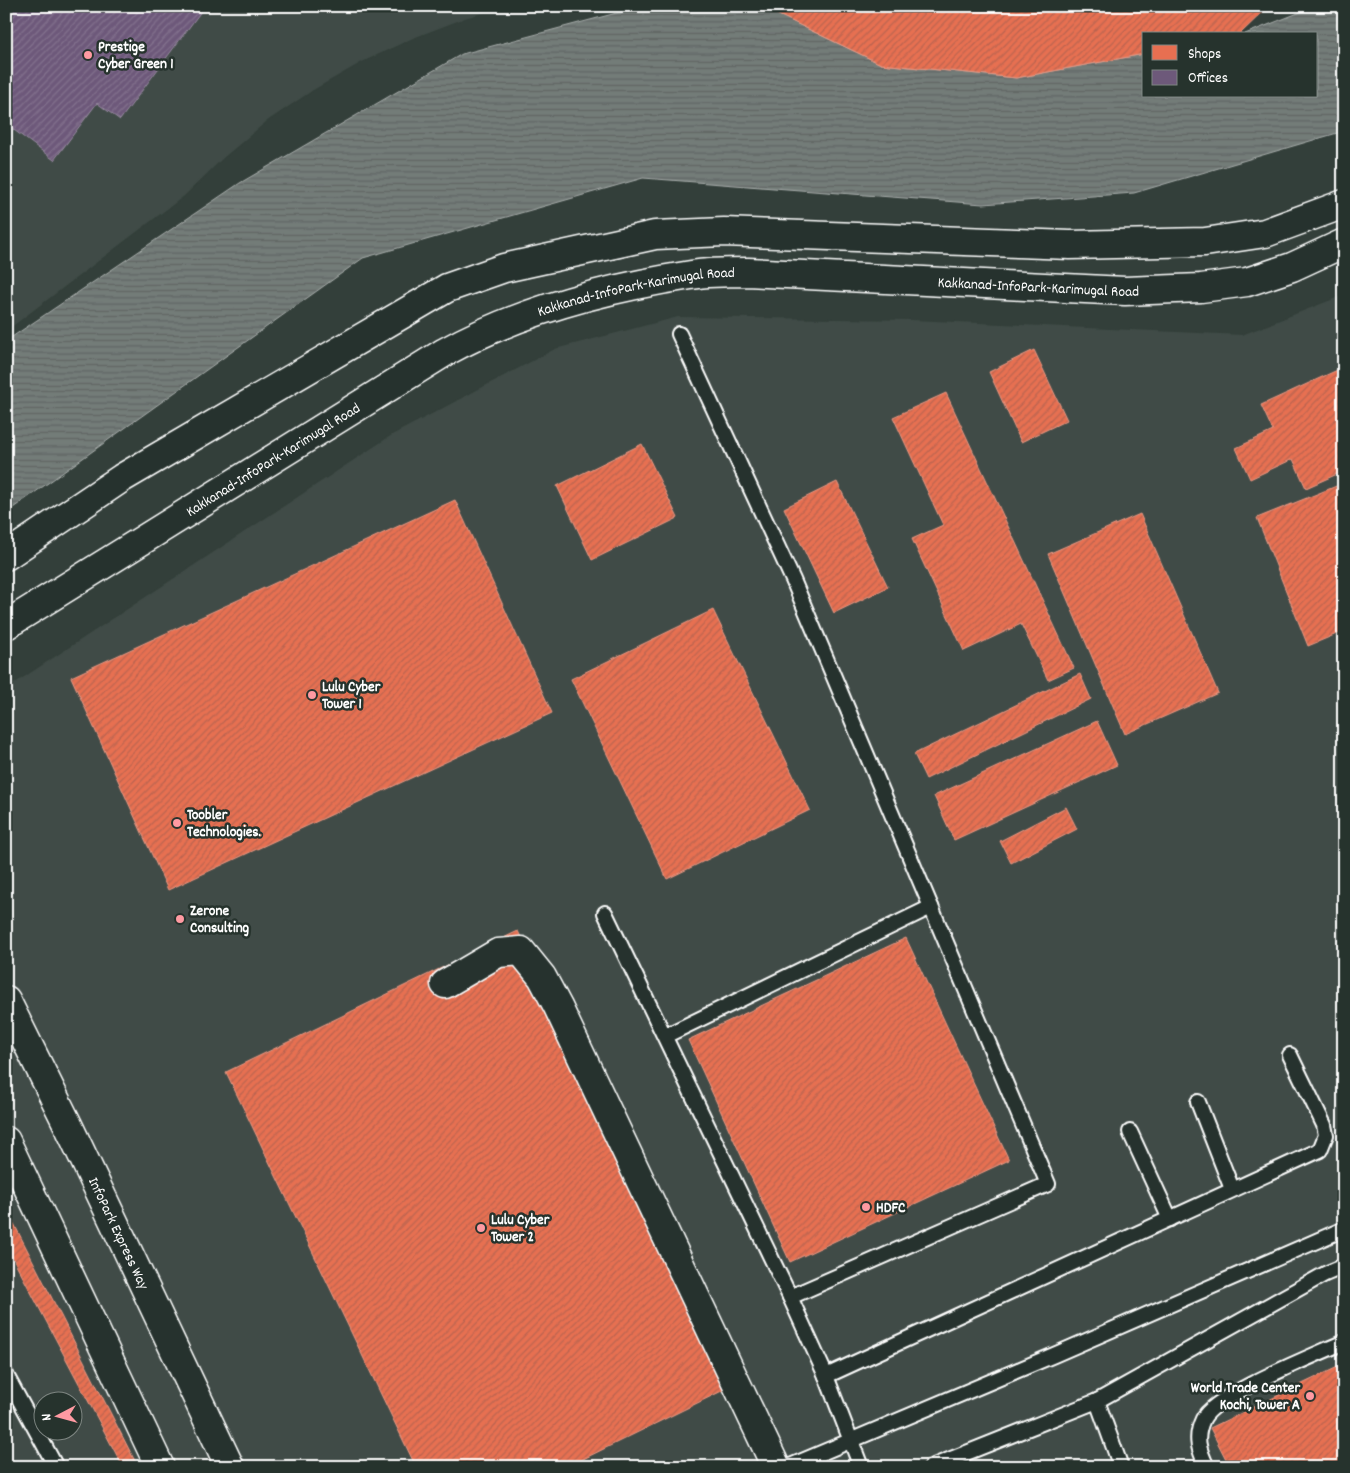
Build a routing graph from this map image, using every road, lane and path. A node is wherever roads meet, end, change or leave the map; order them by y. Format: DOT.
graph roads {
  1 [pos="1344,204"];
  2 [pos="1344,243"];
  3 [pos="679,334"];
  4 [pos="6,556"];
  5 [pos="6,625"];
  6 [pos="931,907"];
  7 [pos="605,913"];
  8 [pos="444,984"];
  9 [pos="6,1000"];
  10 [pos="665,1036"];
  11 [pos="1290,1055"];
  12 [pos="1198,1102"];
  13 [pos="1130,1132"];
  14 [pos="6,1141"];
  15 [pos="1232,1190"];
  16 [pos="1170,1219"];
  17 [pos="1344,1229"];
  18 [pos="1344,1266"];
  19 [pos="790,1297"];
  20 [pos="1344,1342"];
  21 [pos="6,1375"];
  22 [pos="826,1376"];
  23 [pos="1097,1401"];
  24 [pos="849,1440"];
  25 [pos="56,1467"];
  26 [pos="160,1467"];
  27 [pos="230,1467"];
  28 [pos="776,1467"];
  29 [pos="788,1467"];
  30 [pos="861,1467"];
  31 [pos="931,1467"];
  32 [pos="1121,1467"];
  33 [pos="1207,1467"];
  1 -- 4 [label="main road"];
  2 -- 5 [label="main road, Kakkanad-InfoPark-Karimugal Road"];
  3 -- 6 [label="lane"];
  6 -- 10 [label="lane"];
  6 -- 19 [label="lane"];
  7 -- 10 [label="lane"];
  8 -- 28 [label="main road"];
  9 -- 27 [label="main road, InfoPark Express Way"];
  10 -- 19 [label="lane"];
  11 -- 15 [label="lane"];
  12 -- 15 [label="lane"];
  13 -- 16 [label="lane"];
  14 -- 26 [label="main road"];
  15 -- 16 [label="lane"];
  16 -- 22 [label="lane"];
  17 -- 24 [label="lane"];
  18 -- 23 [label="lane"];
  19 -- 22 [label="lane"];
  20 -- 33 [label="lane"];
  21 -- 25 [label="lane"];
  22 -- 24 [label="lane"];
  23 -- 31 [label="lane"];
  23 -- 32 [label="lane"];
  24 -- 29 [label="lane"];
  24 -- 30 [label="lane"];
}
